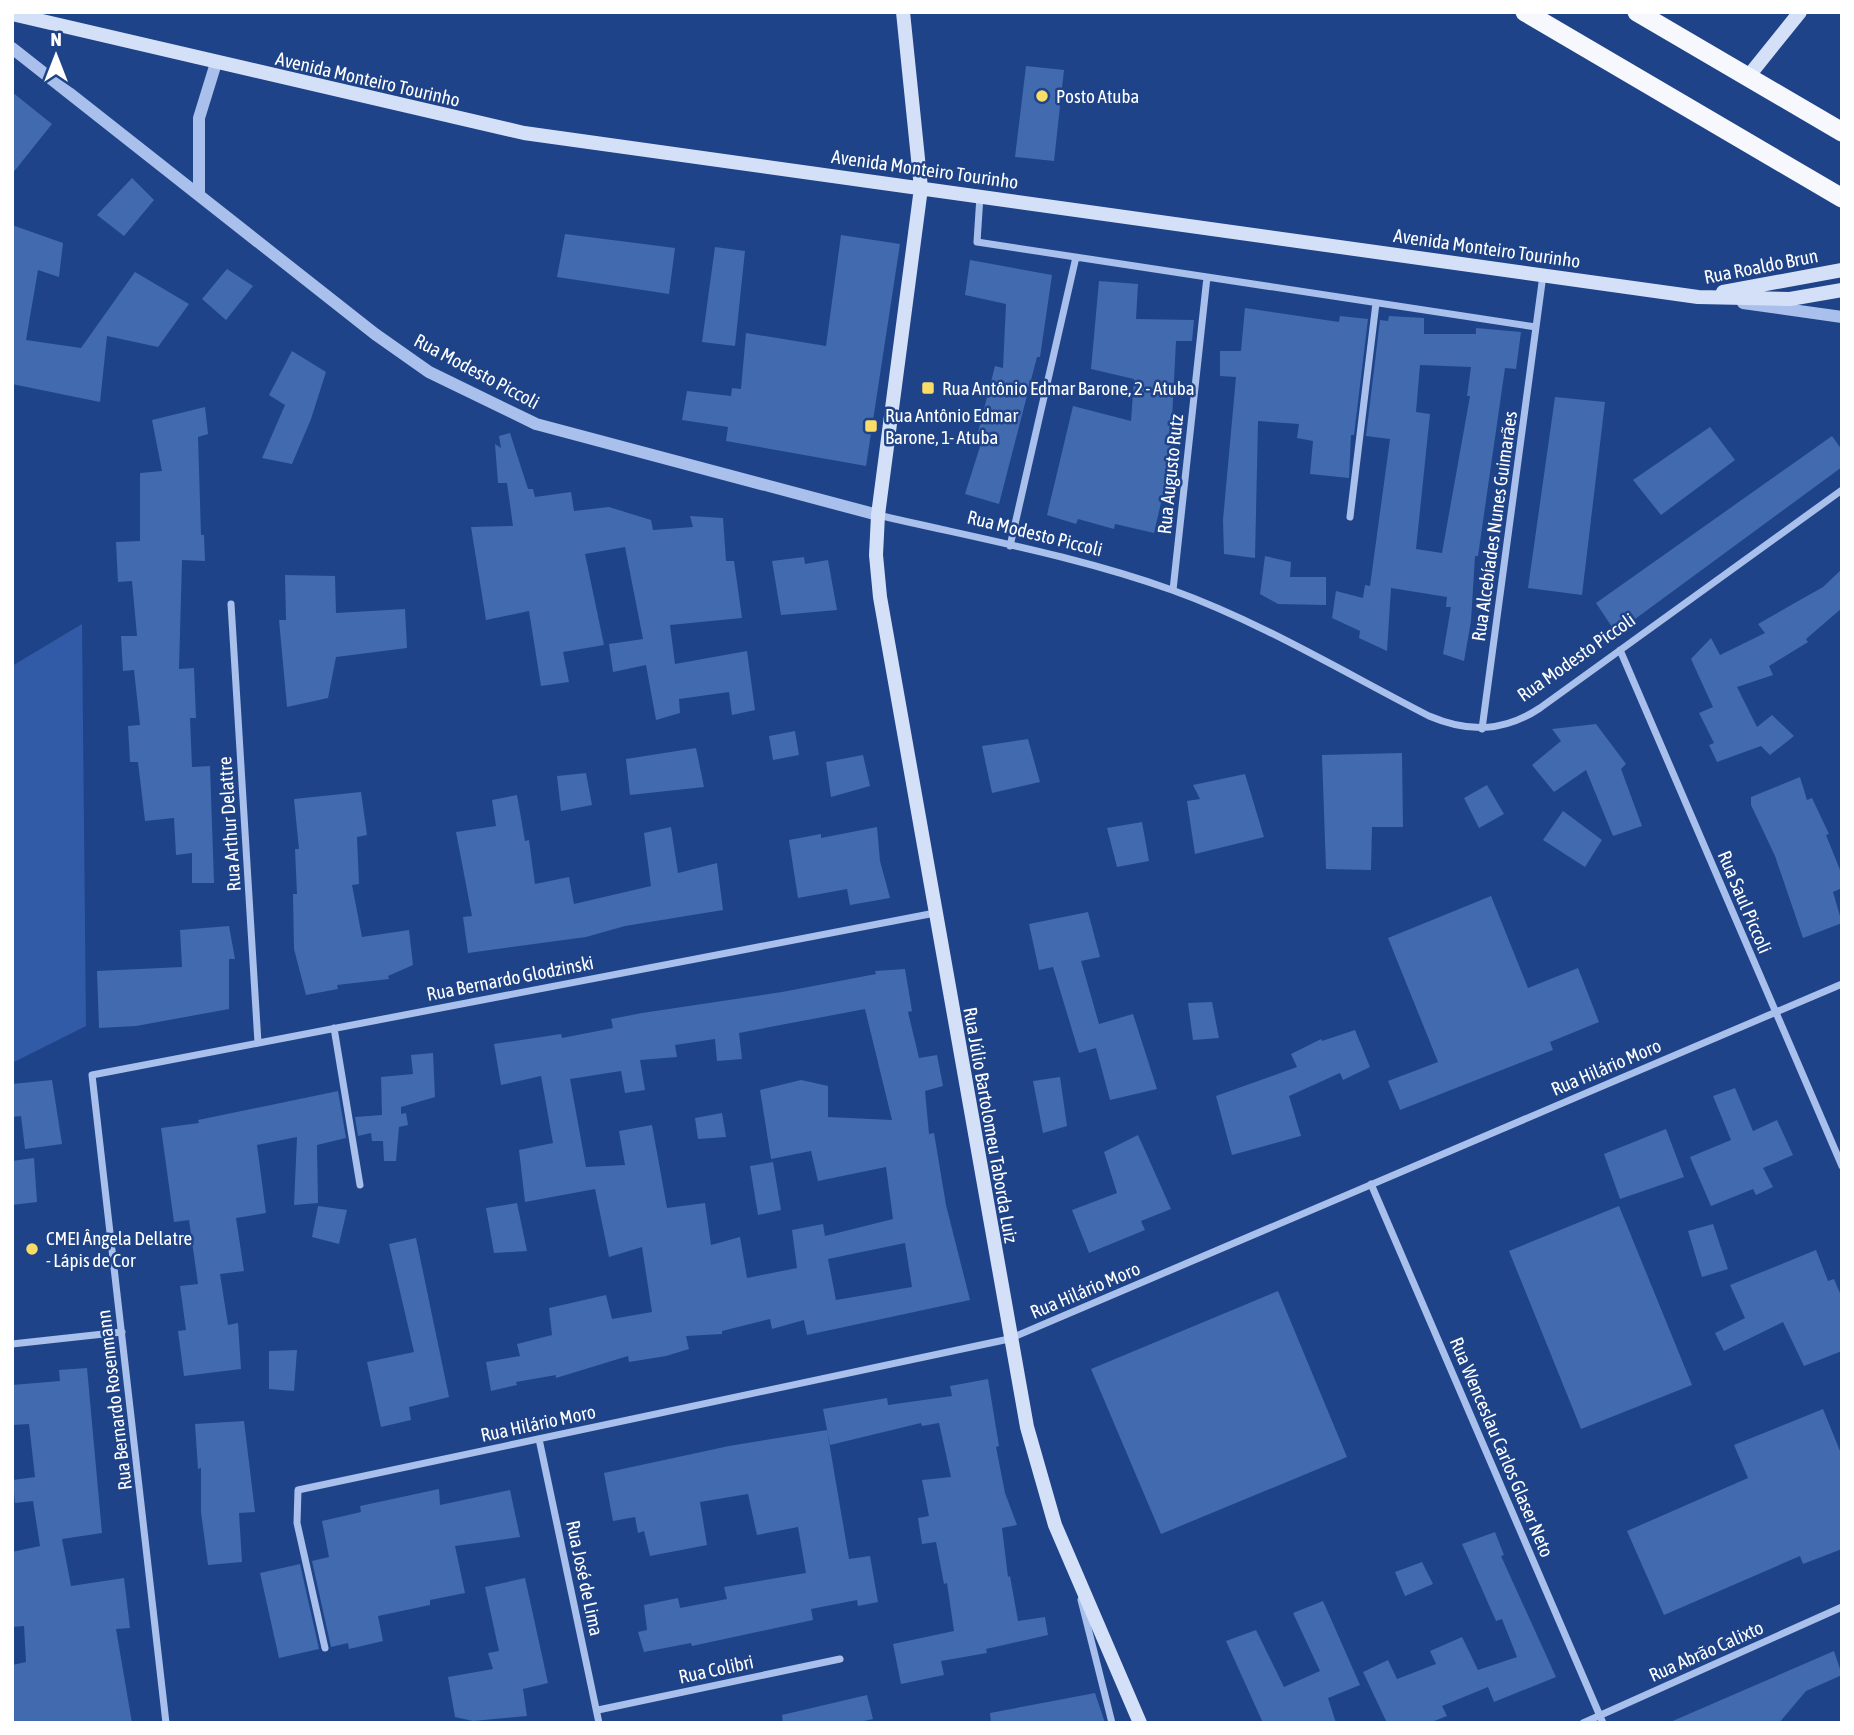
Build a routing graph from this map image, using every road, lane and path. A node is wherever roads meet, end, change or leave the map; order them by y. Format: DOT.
graph roads {
  1 [pos="903,12"];
  2 [pos="1525,12"];
  3 [pos="1637,12"];
  4 [pos="1800,12"];
  5 [pos="12,14"];
  6 [pos="12,48"];
  7 [pos="216,63"];
  8 [pos="1747,78"];
  9 [pos="1842,132"];
  10 [pos="921,188"];
  11 [pos="199,192"];
  12 [pos="980,196"];
  13 [pos="1842,198"];
  14 [pos="1076,257"];
  15 [pos="1842,270"];
  16 [pos="1543,275"];
  17 [pos="1207,277"];
  18 [pos="1842,290"];
  19 [pos="1698,297"];
  20 [pos="1376,303"];
  21 [pos="1842,317"];
  22 [pos="1536,327"];
  23 [pos="1842,490"];
  24 [pos="878,515"];
  25 [pos="1350,517"];
  26 [pos="1010,546"];
  27 [pos="1173,590"];
  28 [pos="231,604"];
  29 [pos="1620,650"];
  30 [pos="1482,729"];
  31 [pos="935,913"];
  32 [pos="1842,984"];
  33 [pos="1775,1012"];
  34 [pos="334,1028"];
  35 [pos="258,1043"];
  36 [pos="92,1075"];
  37 [pos="1842,1166"];
  38 [pos="360,1185"];
  39 [pos="1371,1185"];
  40 [pos="122,1332"];
  41 [pos="1009,1339"];
  42 [pos="12,1344"];
  43 [pos="539,1439"];
  44 [pos="1076,1578"];
  45 [pos="1842,1608"];
  46 [pos="325,1648"];
  47 [pos="840,1659"];
  48 [pos="598,1710"];
  49 [pos="1602,1719"];
  50 [pos="166,1723"];
  51 [pos="599,1723"];
  52 [pos="1112,1723"];
  53 [pos="1140,1723"];
  54 [pos="1583,1723"];
  1 -- 10 [label="main road, Rua Júlio Bartolomeu Taborda Luiz"];
  2 -- 13 [label="highway"];
  3 -- 8 [label="highway"];
  4 -- 8 [label="main road"];
  5 -- 7 [label="main road, Avenida Monteiro Tourinho"];
  6 -- 11 [label="street, Rua Modesto Piccoli"];
  7 -- 10 [label="main road, Avenida Monteiro Tourinho"];
  7 -- 11 [label="street"];
  8 -- 9 [label="highway"];
  10 -- 12 [label="main road, Avenida Monteiro Tourinho"];
  10 -- 24 [label="main road, Rua Júlio Bartolomeu Taborda Luiz"];
  11 -- 24 [label="street, Rua Modesto Piccoli"];
  12 -- 14 [label="street"];
  12 -- 16 [label="main road, Avenida Monteiro Tourinho"];
  14 -- 17 [label="street"];
  14 -- 26 [label="street"];
  15 -- 19 [label="main road, Rua Roaldo Brun"];
  16 -- 19 [label="main road, Avenida Monteiro Tourinho"];
  16 -- 22 [label="street, Rua Alcebíades Nunes Guimarães"];
  17 -- 20 [label="street"];
  17 -- 27 [label="street, Rua Augusto Rutz"];
  18 -- 19 [label="main road, Rua Roaldo Brun"];
  19 -- 21 [label="street, Avenida Monteiro Tourinho"];
  20 -- 22 [label="street"];
  20 -- 25 [label="street"];
  22 -- 30 [label="street, Rua Alcebíades Nunes Guimarães"];
  23 -- 29 [label="street, Rua Modesto Piccoli"];
  24 -- 26 [label="street, Rua Modesto Piccoli"];
  24 -- 31 [label="main road, Rua Júlio Bartolomeu Taborda Luiz"];
  26 -- 27 [label="street, Rua Modesto Piccoli"];
  27 -- 30 [label="street, Rua Modesto Piccoli"];
  28 -- 35 [label="street, Rua Arthur Delattre"];
  29 -- 30 [label="street, Rua Modesto Piccoli"];
  29 -- 33 [label="street, Rua Saul Piccoli"];
  31 -- 34 [label="street, Rua Bernardo Glodzinski"];
  31 -- 41 [label="main road, Rua Júlio Bartolomeu Taborda Luiz"];
  32 -- 33 [label="street, Rua Hilário Moro"];
  33 -- 37 [label="street, Rua Saul Piccoli"];
  33 -- 39 [label="street, Rua Hilário Moro"];
  34 -- 35 [label="street, Rua Bernardo Glodzinski"];
  34 -- 38 [label="street"];
  35 -- 36 [label="street, Rua Bernardo Glodzinski"];
  36 -- 40 [label="street, Rua Bernardo Rosenmann"];
  39 -- 41 [label="street, Rua Hilário Moro"];
  39 -- 49 [label="street, Rua Wenceslau Carlos Glaser Neto"];
  40 -- 42 [label="street"];
  40 -- 50 [label="street, Rua Bernardo Rosenmann"];
  41 -- 43 [label="street, Rua Hilário Moro"];
  41 -- 44 [label="main road, Rua Júlio Bartolomeu Taborda Luiz"];
  43 -- 46 [label="street, Rua Hilário Moro"];
  43 -- 48 [label="street, Rua José de Lima"];
  44 -- 52 [label="street"];
  44 -- 53 [label="main road, Rua Júlio Bartolomeu Taborda Luiz"];
  45 -- 49 [label="street, Rua Abrão Calixto"];
  47 -- 48 [label="street, Rua Colibri"];
  48 -- 51 [label="street, Rua José de Lima"];
  49 -- 54 [label="street, Rua Abrão Calixto"];
}
